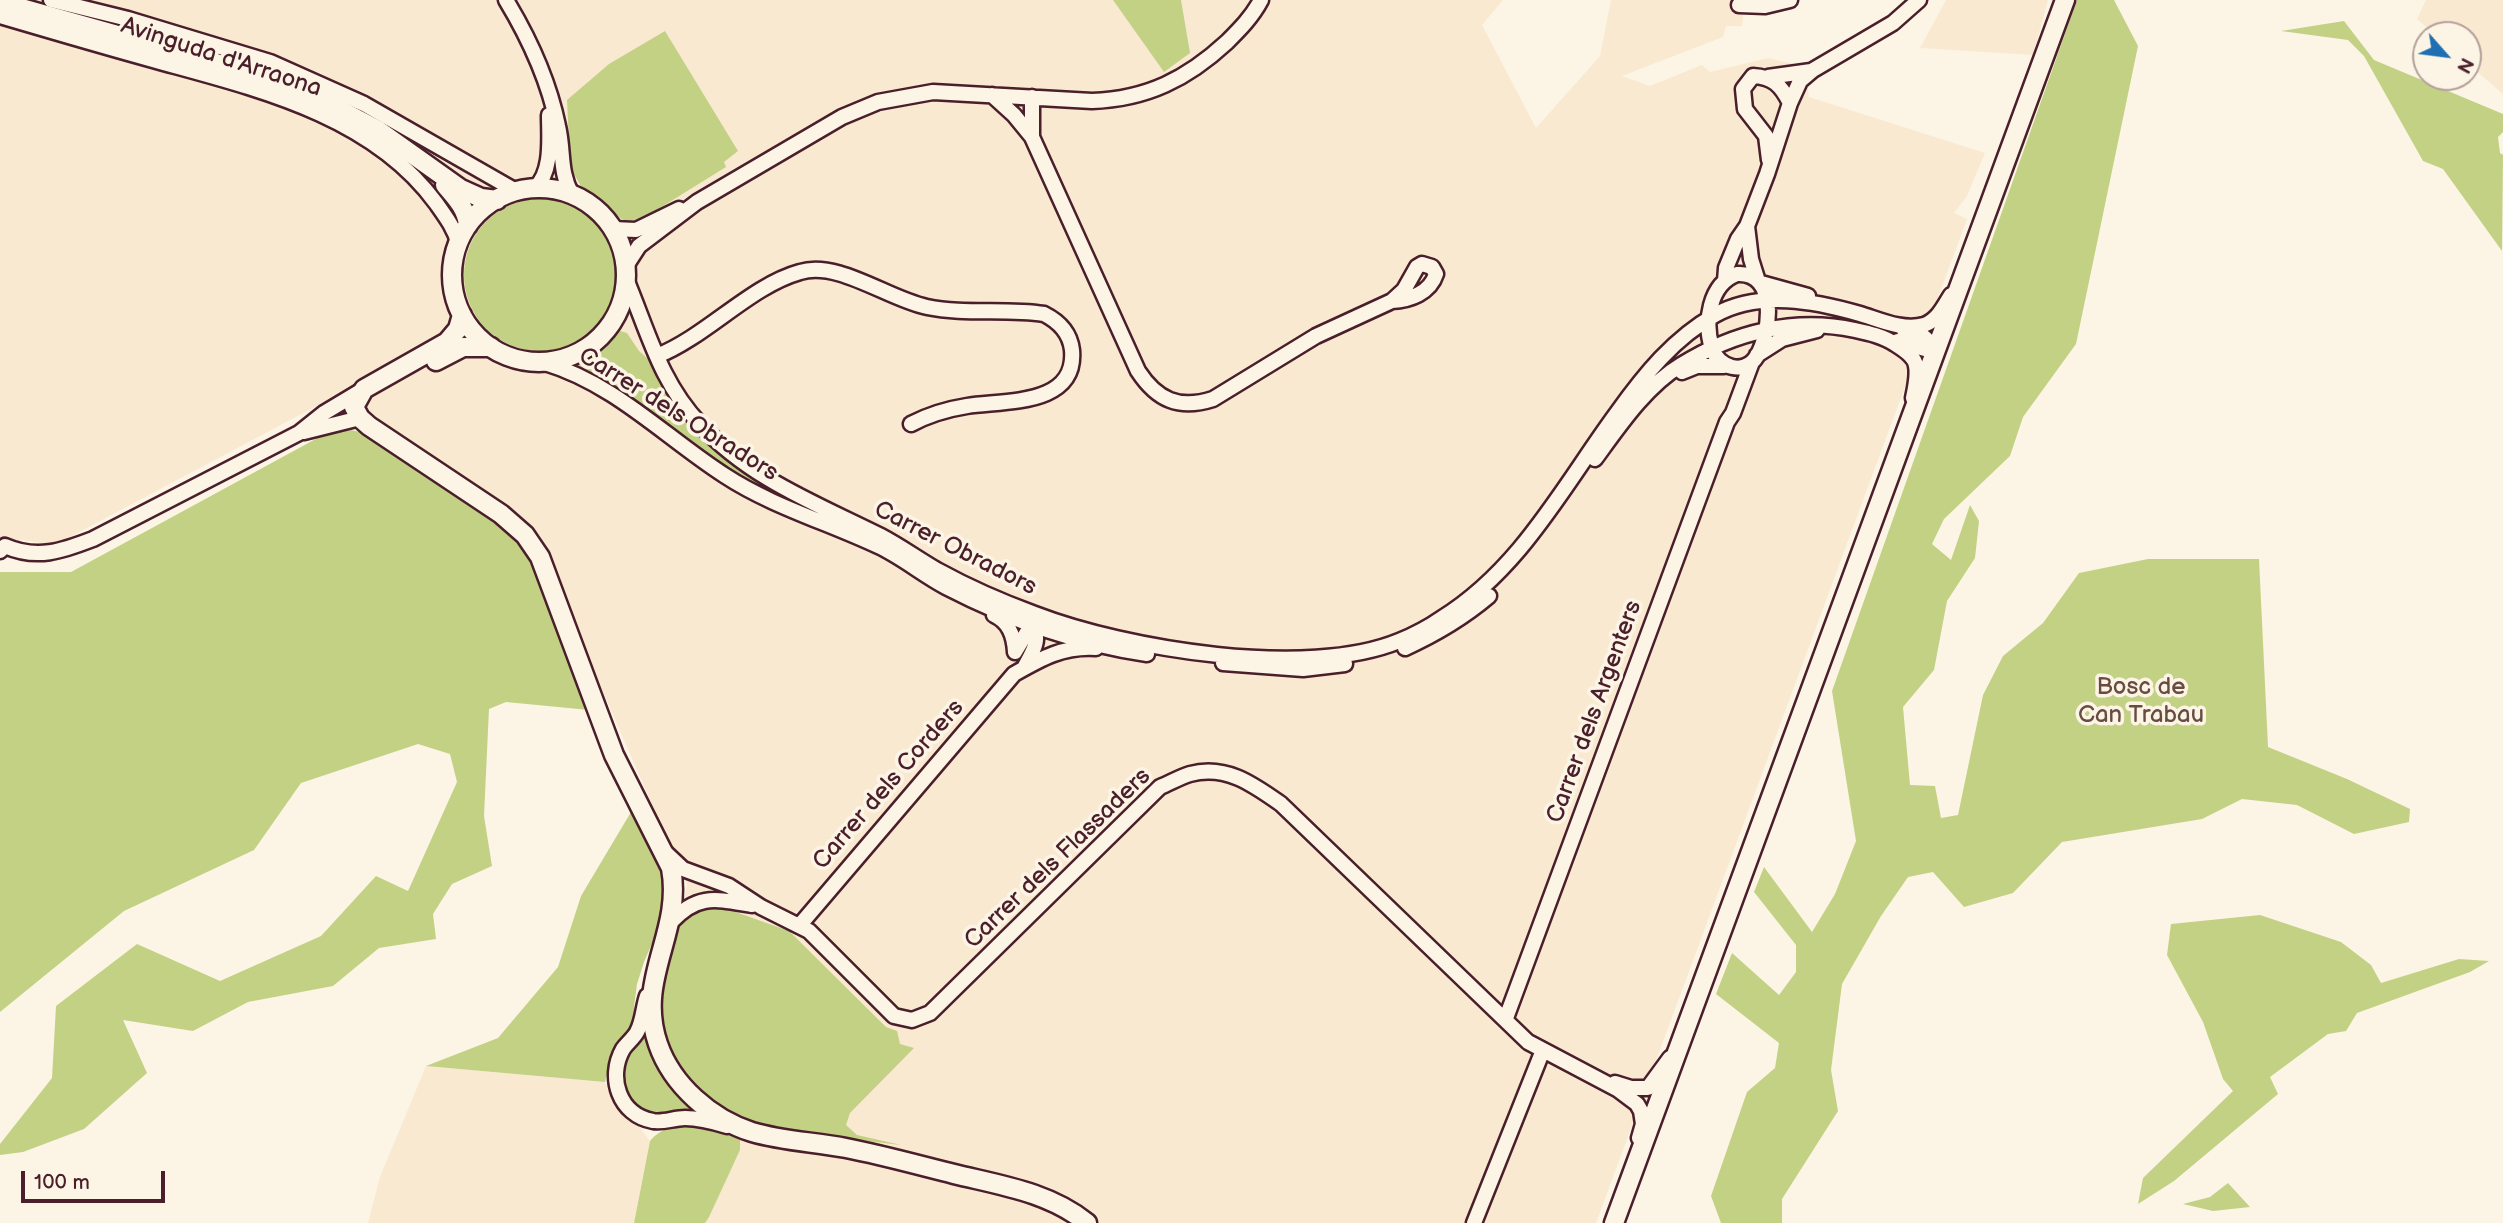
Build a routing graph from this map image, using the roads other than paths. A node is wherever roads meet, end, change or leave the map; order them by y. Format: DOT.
graph roads {
  1 [pos="51,0"];
  2 [pos="506,0"];
  3 [pos="1261,0"];
  4 [pos="1790,0"];
  5 [pos="1909,0"];
  6 [pos="1919,0"];
  7 [pos="2059,0"];
  8 [pos="2065,0"];
  9 [pos="0,2"];
  10 [pos="1739,5"];
  11 [pos="0,16"];
  12 [pos="1893,23"];
  13 [pos="2041,65"];
  14 [pos="1813,71"];
  15 [pos="1768,77"];
  16 [pos="548,93"];
  17 [pos="992,95"];
  18 [pos="1032,97"];
  19 [pos="1790,103"];
  20 [pos="1032,137"];
  21 [pos="1769,168"];
  22 [pos="432,169"];
  23 [pos="535,188"];
  24 [pos="516,191"];
  25 [pos="572,195"];
  26 [pos="497,200"];
  27 [pos="697,202"];
  28 [pos="468,225"];
  29 [pos="1747,226"];
  30 [pos="613,229"];
  31 [pos="458,245"];
  32 [pos="1968,265"];
  33 [pos="626,273"];
  34 [pos="1759,280"];
  35 [pos="1725,281"];
  36 [pos="1713,299"];
  37 [pos="1766,300"];
  38 [pos="1392,301"];
  39 [pos="1835,308"];
  40 [pos="462,315"];
  41 [pos="1709,318"];
  42 [pos="1836,326"];
  43 [pos="1765,330"];
  44 [pos="1889,331"];
  45 [pos="1678,342"];
  46 [pos="491,347"];
  47 [pos="1712,349"];
  48 [pos="1937,349"];
  49 [pos="657,356"];
  50 [pos="1755,358"];
  51 [pos="545,363"];
  52 [pos="1727,367"];
  53 [pos="1666,376"];
  54 [pos="363,389"];
  55 [pos="360,418"];
  56 [pos="1727,422"];
  57 [pos="911,424"];
  58 [pos="1907,429"];
  59 [pos="299,433"];
  60 [pos="1594,452"];
  61 [pos="1542,520"];
  62 [pos="0,531"];
  63 [pos="884,543"];
  64 [pos="3,549"];
  65 [pos="1532,549"];
  66 [pos="1514,557"];
  67 [pos="951,576"];
  68 [pos="1497,576"];
  69 [pos="967,597"];
  70 [pos="1483,601"];
  71 [pos="1455,610"];
  72 [pos="1035,625"];
  73 [pos="1109,636"];
  74 [pos="1415,643"];
  75 [pos="1125,650"];
  76 [pos="1015,652"];
  77 [pos="1174,658"];
  78 [pos="1315,659"];
  79 [pos="1019,671"];
  80 [pos="665,852"];
  81 [pos="702,877"];
  82 [pos="675,887"];
  83 [pos="708,899"];
  84 [pos="761,907"];
  85 [pos="671,922"];
  86 [pos="799,926"];
  87 [pos="654,978"];
  88 [pos="1506,1018"];
  89 [pos="1684,1032"];
  90 [pos="1543,1050"];
  91 [pos="1584,1072"];
  92 [pos="750,1131"];
  93 [pos="1628,1185"];
  94 [pos="1087,1223"];
  95 [pos="1474,1223"];
  96 [pos="1614,1223"];
  1 -- 24 [label="street, Avinguda d'Arraona"];
  2 -- 16 [label="street"];
  3 -- 18 [label="street"];
  4 -- 10 [label="street"];
  5 -- 12 [label="street"];
  6 -- 12 [label="street"];
  7 -- 13 [label="street"];
  8 -- 13 [label="main road"];
  9 -- 22 [label="main road, Avinguda d'Arraona"];
  11 -- 31 [label="street, Avinguda d'Arraona"];
  12 -- 14 [label="street"];
  13 -- 32 [label="main road"];
  14 -- 15 [label="street"];
  14 -- 19 [label="street"];
  15 -- 19 [label="street"];
  15 -- 21 [label="street"];
  16 -- 23 [label="street"];
  16 -- 25 [label="street"];
  17 -- 18 [label="street"];
  17 -- 20 [label="street"];
  17 -- 27 [label="street"];
  18 -- 20 [label="street"];
  19 -- 21 [label="street"];
  20 -- 38 [label="street"];
  21 -- 29 [label="street"];
  22 -- 26 [label="main road"];
  22 -- 28 [label="main road"];
  23 -- 24 [label="main road"];
  23 -- 25 [label="main road"];
  24 -- 26 [label="main road"];
  25 -- 30 [label="main road"];
  26 -- 28 [label="main road"];
  27 -- 30 [label="street"];
  27 -- 33 [label="street"];
  28 -- 31 [label="main road"];
  29 -- 34 [label="street, Carrer dels Argenters"];
  29 -- 35 [label="street"];
  30 -- 33 [label="main road"];
  31 -- 40 [label="main road"];
  32 -- 44 [label="street, Carrer dels Obradors"];
  32 -- 48 [label="main road"];
  33 -- 49 [label="street, Carrer Obradors"];
  33 -- 51 [label="main road"];
  34 -- 35 [label="street"];
  34 -- 37 [label="street, Carrer dels Argenters"];
  34 -- 39 [label="street, Carrer dels Obradors"];
  35 -- 36 [label="street"];
  36 -- 41 [label="street"];
  36 -- 45 [label="street"];
  37 -- 39 [label="street, Carrer dels Obradors"];
  37 -- 41 [label="street, Carrer dels Obradors"];
  37 -- 43 [label="street, Carrer dels Argenters"];
  39 -- 44 [label="street, Carrer dels Obradors"];
  40 -- 46 [label="main road"];
  40 -- 54 [label="main road"];
  41 -- 45 [label="street, Carrer dels Obradors"];
  41 -- 47 [label="street"];
  42 -- 43 [label="street, Carrer dels Obradors"];
  42 -- 44 [label="street, Carrer dels Obradors"];
  42 -- 50 [label="street, Carrer dels Obradors"];
  43 -- 47 [label="street, Carrer dels Obradors"];
  43 -- 50 [label="street, Carrer dels Argenters"];
  44 -- 48 [label="street, Carrer dels Obradors"];
  44 -- 58 [label="street, Carrer dels Obradors"];
  45 -- 60 [label="street, Carrer dels Obradors"];
  46 -- 51 [label="main road"];
  46 -- 55 [label="main road"];
  47 -- 52 [label="street"];
  47 -- 53 [label="street, Carrer dels Obradors"];
  48 -- 58 [label="main road"];
  49 -- 57 [label="street"];
  49 -- 63 [label="street, Carrer Obradors"];
  50 -- 52 [label="street, Carrer dels Obradors"];
  50 -- 56 [label="street, Carrer dels Argenters"];
  51 -- 63 [label="street, Carrer dels Obradors"];
  52 -- 53 [label="street, Carrer dels Obradors"];
  52 -- 56 [label="street, Carrer dels Argenters"];
  53 -- 60 [label="street, Carrer dels Obradors"];
  54 -- 55 [label="main road"];
  54 -- 59 [label="street"];
  55 -- 59 [label="street"];
  55 -- 80 [label="main road"];
  56 -- 88 [label="street, Carrer dels Argenters"];
  58 -- 89 [label="main road"];
  59 -- 64 [label="street"];
  60 -- 61 [label="street, Carrer Obradors"];
  60 -- 65 [label="street, Carrer dels Obradors"];
  61 -- 65 [label="street, Carrer dels Obradors"];
  61 -- 66 [label="street, Carrer Obradors"];
  62 -- 64 [label="street"];
  63 -- 67 [label="street, Carrer Obradors"];
  63 -- 69 [label="street, Carrer dels Obradors"];
  65 -- 66 [label="street"];
  65 -- 70 [label="street, Carrer dels Obradors"];
  66 -- 68 [label="street, Carrer Obradors"];
  67 -- 72 [label="street"];
  67 -- 73 [label="street, Carrer Obradors"];
  68 -- 70 [label="street"];
  68 -- 71 [label="street, Carrer Obradors"];
  69 -- 72 [label="street, Carrer dels Obradors"];
  69 -- 76 [label="street"];
  70 -- 71 [label="street, Carrer dels Obradors"];
  70 -- 74 [label="street, Carrer dels Obradors"];
  71 -- 74 [label="street, Carrer dels Obradors"];
  71 -- 78 [label="street, Carrer Obradors"];
  72 -- 73 [label="street"];
  72 -- 75 [label="street, Carrer dels Obradors"];
  72 -- 76 [label="street"];
  72 -- 79 [label="street, Carrer dels Corders"];
  73 -- 78 [label="street, Carrer Obradors"];
  74 -- 77 [label="street, Carrer dels Obradors"];
  74 -- 78 [label="street, Carrer dels Obradors"];
  75 -- 77 [label="street, Carrer dels Obradors"];
  75 -- 79 [label="street, Carrer dels Corders"];
  76 -- 79 [label="street"];
  77 -- 78 [label="street, Carrer dels Obradors"];
  79 -- 86 [label="street, Carrer dels Corders"];
  80 -- 81 [label="street, Carrer dels Flassaders"];
  80 -- 82 [label="main road"];
  81 -- 82 [label="street"];
  81 -- 84 [label="street, Carrer dels Flassaders"];
  82 -- 83 [label="street, Carrer dels Flassaders"];
  82 -- 85 [label="main road"];
  83 -- 84 [label="street, Carrer dels Flassaders"];
  83 -- 85 [label="street"];
  84 -- 86 [label="street, Carrer dels Flassaders"];
  85 -- 87 [label="main road"];
  86 -- 88 [label="street, Carrer dels Flassaders"];
  87 -- 92 [label="main road"];
  87 -- 92 [label="street"];
  88 -- 90 [label="street, Carrer dels Flassaders"];
  89 -- 91 [label="street, Carrer dels Flassaders"];
  89 -- 93 [label="main road"];
  90 -- 91 [label="street, Carrer dels Flassaders"];
  90 -- 95 [label="street"];
  91 -- 93 [label="street, Carrer dels Flassaders"];
  92 -- 94 [label="main road"];
  93 -- 96 [label="main road"];
}
